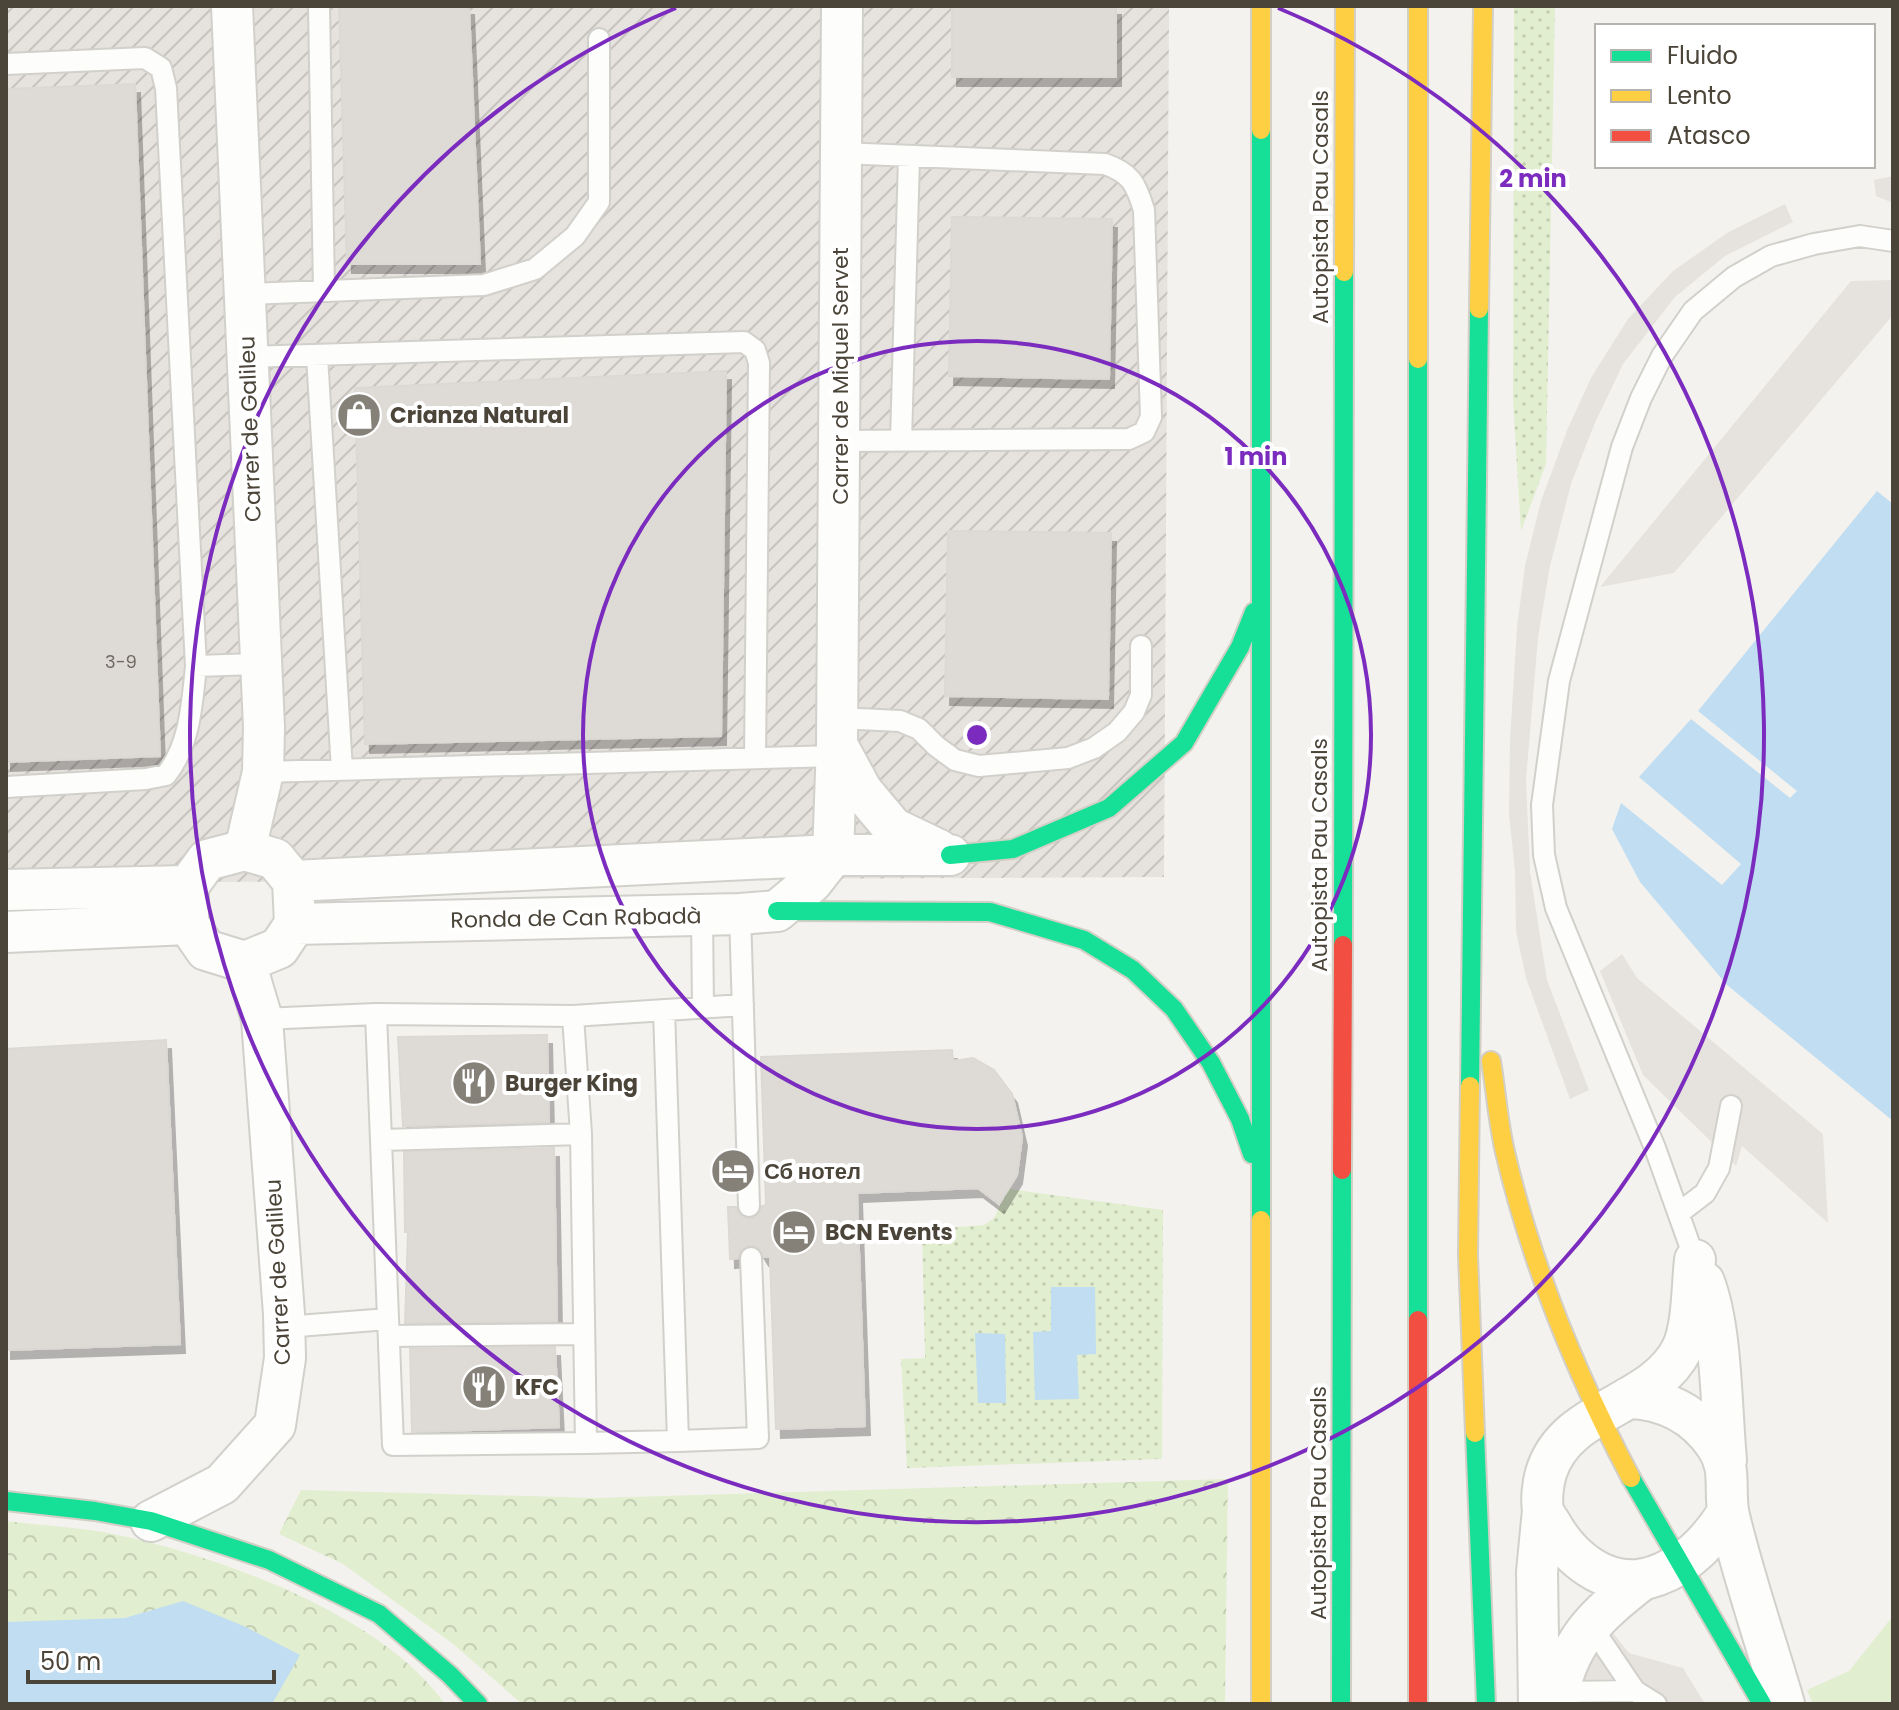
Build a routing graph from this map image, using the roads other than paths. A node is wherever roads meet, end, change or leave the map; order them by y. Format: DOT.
graph roads {
  1 [pos="232,6"];
  2 [pos="319,6"];
  3 [pos="842,6"];
  4 [pos="1261,6"];
  5 [pos="1345,6"];
  6 [pos="1418,6"];
  7 [pos="1483,6"];
  8 [pos="599,39"];
  9 [pos="6,64"];
  10 [pos="841,153"];
  11 [pos="909,157"];
  12 [pos="1893,241"];
  13 [pos="324,291"];
  14 [pos="245,294"];
  15 [pos="317,356"];
  16 [pos="247,357"];
  17 [pos="839,441"];
  18 [pos="901,441"];
  19 [pos="1260,595"];
  20 [pos="1141,646"];
  21 [pos="259,664"];
  22 [pos="196,666"];
  23 [pos="837,740"];
  24 [pos="755,758"];
  25 [pos="342,770"];
  26 [pos="263,772"];
  27 [pos="6,787"];
  28 [pos="245,850"];
  29 [pos="833,855"];
  30 [pos="950,855"];
  31 [pos="1474,871"];
  32 [pos="293,881"];
  33 [pos="6,890"];
  34 [pos="188,905"];
  35 [pos="740,914"];
  36 [pos="295,924"];
  37 [pos="6,932"];
  38 [pos="245,962"];
  39 [pos="743,1005"];
  40 [pos="703,1008"];
  41 [pos="664,1010"];
  42 [pos="376,1014"];
  43 [pos="573,1016"];
  44 [pos="262,1019"];
  45 [pos="1731,1106"];
  46 [pos="581,1134"];
  47 [pos="382,1140"];
  48 [pos="1260,1179"];
  49 [pos="749,1206"];
  50 [pos="1679,1213"];
  51 [pos="751,1258"];
  52 [pos="1695,1260"];
  53 [pos="285,1327"];
  54 [pos="389,1328"];
  55 [pos="583,1334"];
  56 [pos="1613,1406"];
  57 [pos="678,1441"];
  58 [pos="586,1443"];
  59 [pos="1726,1468"];
  60 [pos="6,1501"];
  61 [pos="1543,1510"];
  62 [pos="1728,1512"];
  63 [pos="151,1521"];
  64 [pos="1660,1572"];
  65 [pos="1591,1626"];
  66 [pos="1635,1691"];
  67 [pos="1551,1700"];
  68 [pos="478,1703"];
  69 [pos="1261,1704"];
  70 [pos="1341,1704"];
  71 [pos="1418,1704"];
  72 [pos="1486,1704"];
  73 [pos="1656,1704"];
  74 [pos="1762,1704"];
  75 [pos="1784,1704"];
  1 -- 14 [label="street, Carrer de Galileu"];
  2 -- 13 [label="lane"];
  3 -- 10 [label="street, Carrer de Miquel Servet"];
  4 -- 19 [label="main road"];
  5 -- 70 [label="main road, Autopista Pau Casals"];
  6 -- 71 [label="main road"];
  7 -- 31 [label="main road"];
  8 -- 13 [label="lane"];
  9 -- 22 [label="lane"];
  10 -- 11 [label="lane"];
  10 -- 17 [label="street, Carrer de Miquel Servet"];
  11 -- 18 [label="lane"];
  11 -- 18 [label="lane"];
  12 -- 50 [label="lane"];
  13 -- 14 [label="lane"];
  14 -- 16 [label="street, Carrer de Galileu"];
  15 -- 16 [label="lane"];
  15 -- 24 [label="lane"];
  15 -- 25 [label="lane"];
  16 -- 21 [label="street, Carrer de Galileu"];
  17 -- 18 [label="lane"];
  17 -- 23 [label="street, Carrer de Miquel Servet"];
  19 -- 30 [label="main road"];
  19 -- 48 [label="main road"];
  20 -- 23 [label="lane"];
  21 -- 22 [label="lane"];
  21 -- 26 [label="street, Carrer de Galileu"];
  22 -- 27 [label="lane"];
  23 -- 24 [label="lane"];
  23 -- 29 [label="street, Carrer de Miquel Servet"];
  23 -- 30 [label="street, Carrer de Miquel Servet"];
  24 -- 25 [label="lane"];
  25 -- 26 [label="lane"];
  26 -- 28 [label="street, Carrer de Galileu"];
  28 -- 32 [label="street"];
  28 -- 34 [label="street"];
  29 -- 30 [label="street"];
  29 -- 32 [label="street"];
  29 -- 35 [label="street"];
  31 -- 56 [label="main road"];
  31 -- 72 [label="main road"];
  32 -- 36 [label="street"];
  33 -- 34 [label="street"];
  34 -- 37 [label="street"];
  34 -- 38 [label="street"];
  35 -- 36 [label="street, Ronda de Can Rabadà"];
  35 -- 39 [label="lane"];
  35 -- 40 [label="lane"];
  35 -- 48 [label="main road"];
  36 -- 38 [label="street"];
  38 -- 44 [label="street, Carrer de Galileu"];
  39 -- 40 [label="lane"];
  39 -- 49 [label="lane"];
  40 -- 41 [label="lane"];
  41 -- 43 [label="lane"];
  41 -- 57 [label="lane"];
  42 -- 43 [label="lane"];
  42 -- 44 [label="lane"];
  42 -- 47 [label="lane"];
  43 -- 46 [label="lane"];
  44 -- 53 [label="street, Carrer de Galileu"];
  45 -- 50 [label="lane"];
  46 -- 47 [label="lane"];
  46 -- 55 [label="lane"];
  47 -- 54 [label="lane"];
  48 -- 69 [label="main road"];
  50 -- 52 [label="lane"];
  51 -- 57 [label="lane"];
  52 -- 56 [label="street"];
  52 -- 59 [label="street"];
  53 -- 54 [label="lane"];
  53 -- 63 [label="street, Carrer de Galileu"];
  54 -- 55 [label="lane"];
  54 -- 58 [label="lane"];
  55 -- 58 [label="lane"];
  56 -- 59 [label="street"];
  56 -- 61 [label="street"];
  56 -- 64 [label="main road"];
  57 -- 58 [label="lane"];
  59 -- 62 [label="street"];
  60 -- 63 [label="main road"];
  61 -- 64 [label="street"];
  61 -- 67 [label="street"];
  62 -- 64 [label="street"];
  62 -- 75 [label="street"];
  63 -- 68 [label="main road"];
  64 -- 65 [label="street"];
  64 -- 74 [label="main road"];
  65 -- 66 [label="lane"];
  65 -- 67 [label="street"];
  66 -- 67 [label="lane"];
  66 -- 73 [label="lane"];
}
